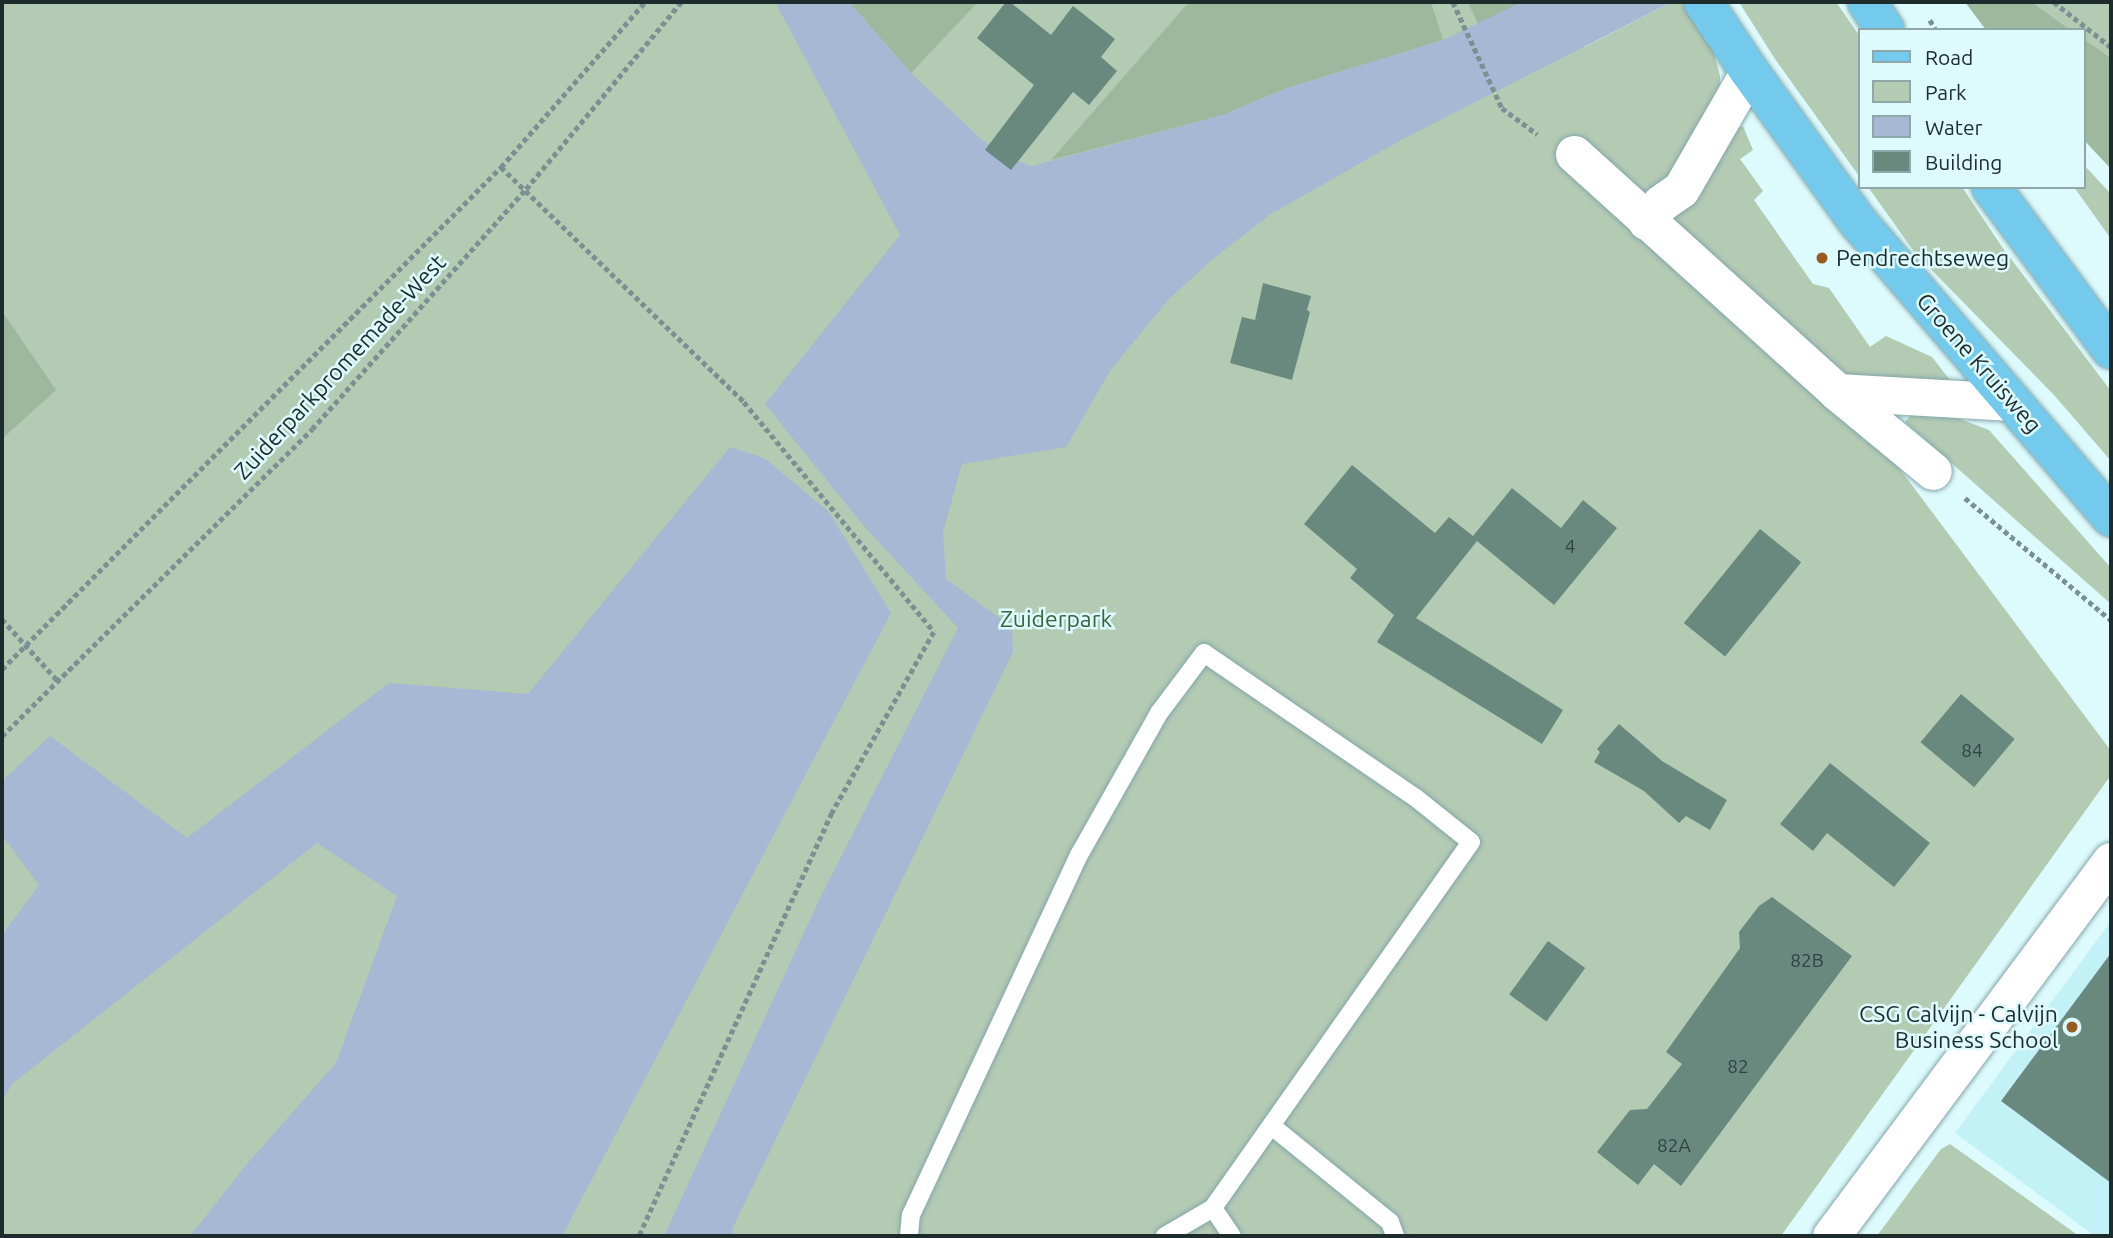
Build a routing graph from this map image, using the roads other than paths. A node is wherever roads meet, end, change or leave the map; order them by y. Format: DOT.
graph roads {
  1 [pos="1867,2"];
  2 [pos="1708,9"];
  3 [pos="1884,28"];
  4 [pos="1749,71"];
  5 [pos="1574,154"];
  6 [pos="1992,189"];
  7 [pos="1646,221"];
  8 [pos="2111,349"];
  9 [pos="1838,391"];
  10 [pos="2012,402"];
  11 [pos="1933,471"];
  12 [pos="2111,517"];
  13 [pos="2111,861"];
  14 [pos="1273,1127"];
  15 [pos="1213,1208"];
  16 [pos="909,1236"];
  17 [pos="1165,1236"];
  18 [pos="1233,1236"];
  19 [pos="1395,1236"];
  20 [pos="1831,1236"];
  1 -- 3 [label="main road"];
  2 -- 4 [label="main road, Groene Kruisweg"];
  4 -- 7 [label="street"];
  4 -- 10 [label="main road, Groene Kruisweg"];
  5 -- 7 [label="street"];
  6 -- 8 [label="main road"];
  7 -- 9 [label="street"];
  9 -- 10 [label="street"];
  9 -- 11 [label="street"];
  10 -- 12 [label="main road, Groene Kruisweg"];
  13 -- 20 [label="street"];
  14 -- 15 [label="lane"];
  14 -- 16 [label="lane"];
  14 -- 19 [label="lane"];
  15 -- 17 [label="lane"];
  15 -- 18 [label="lane"];
}
